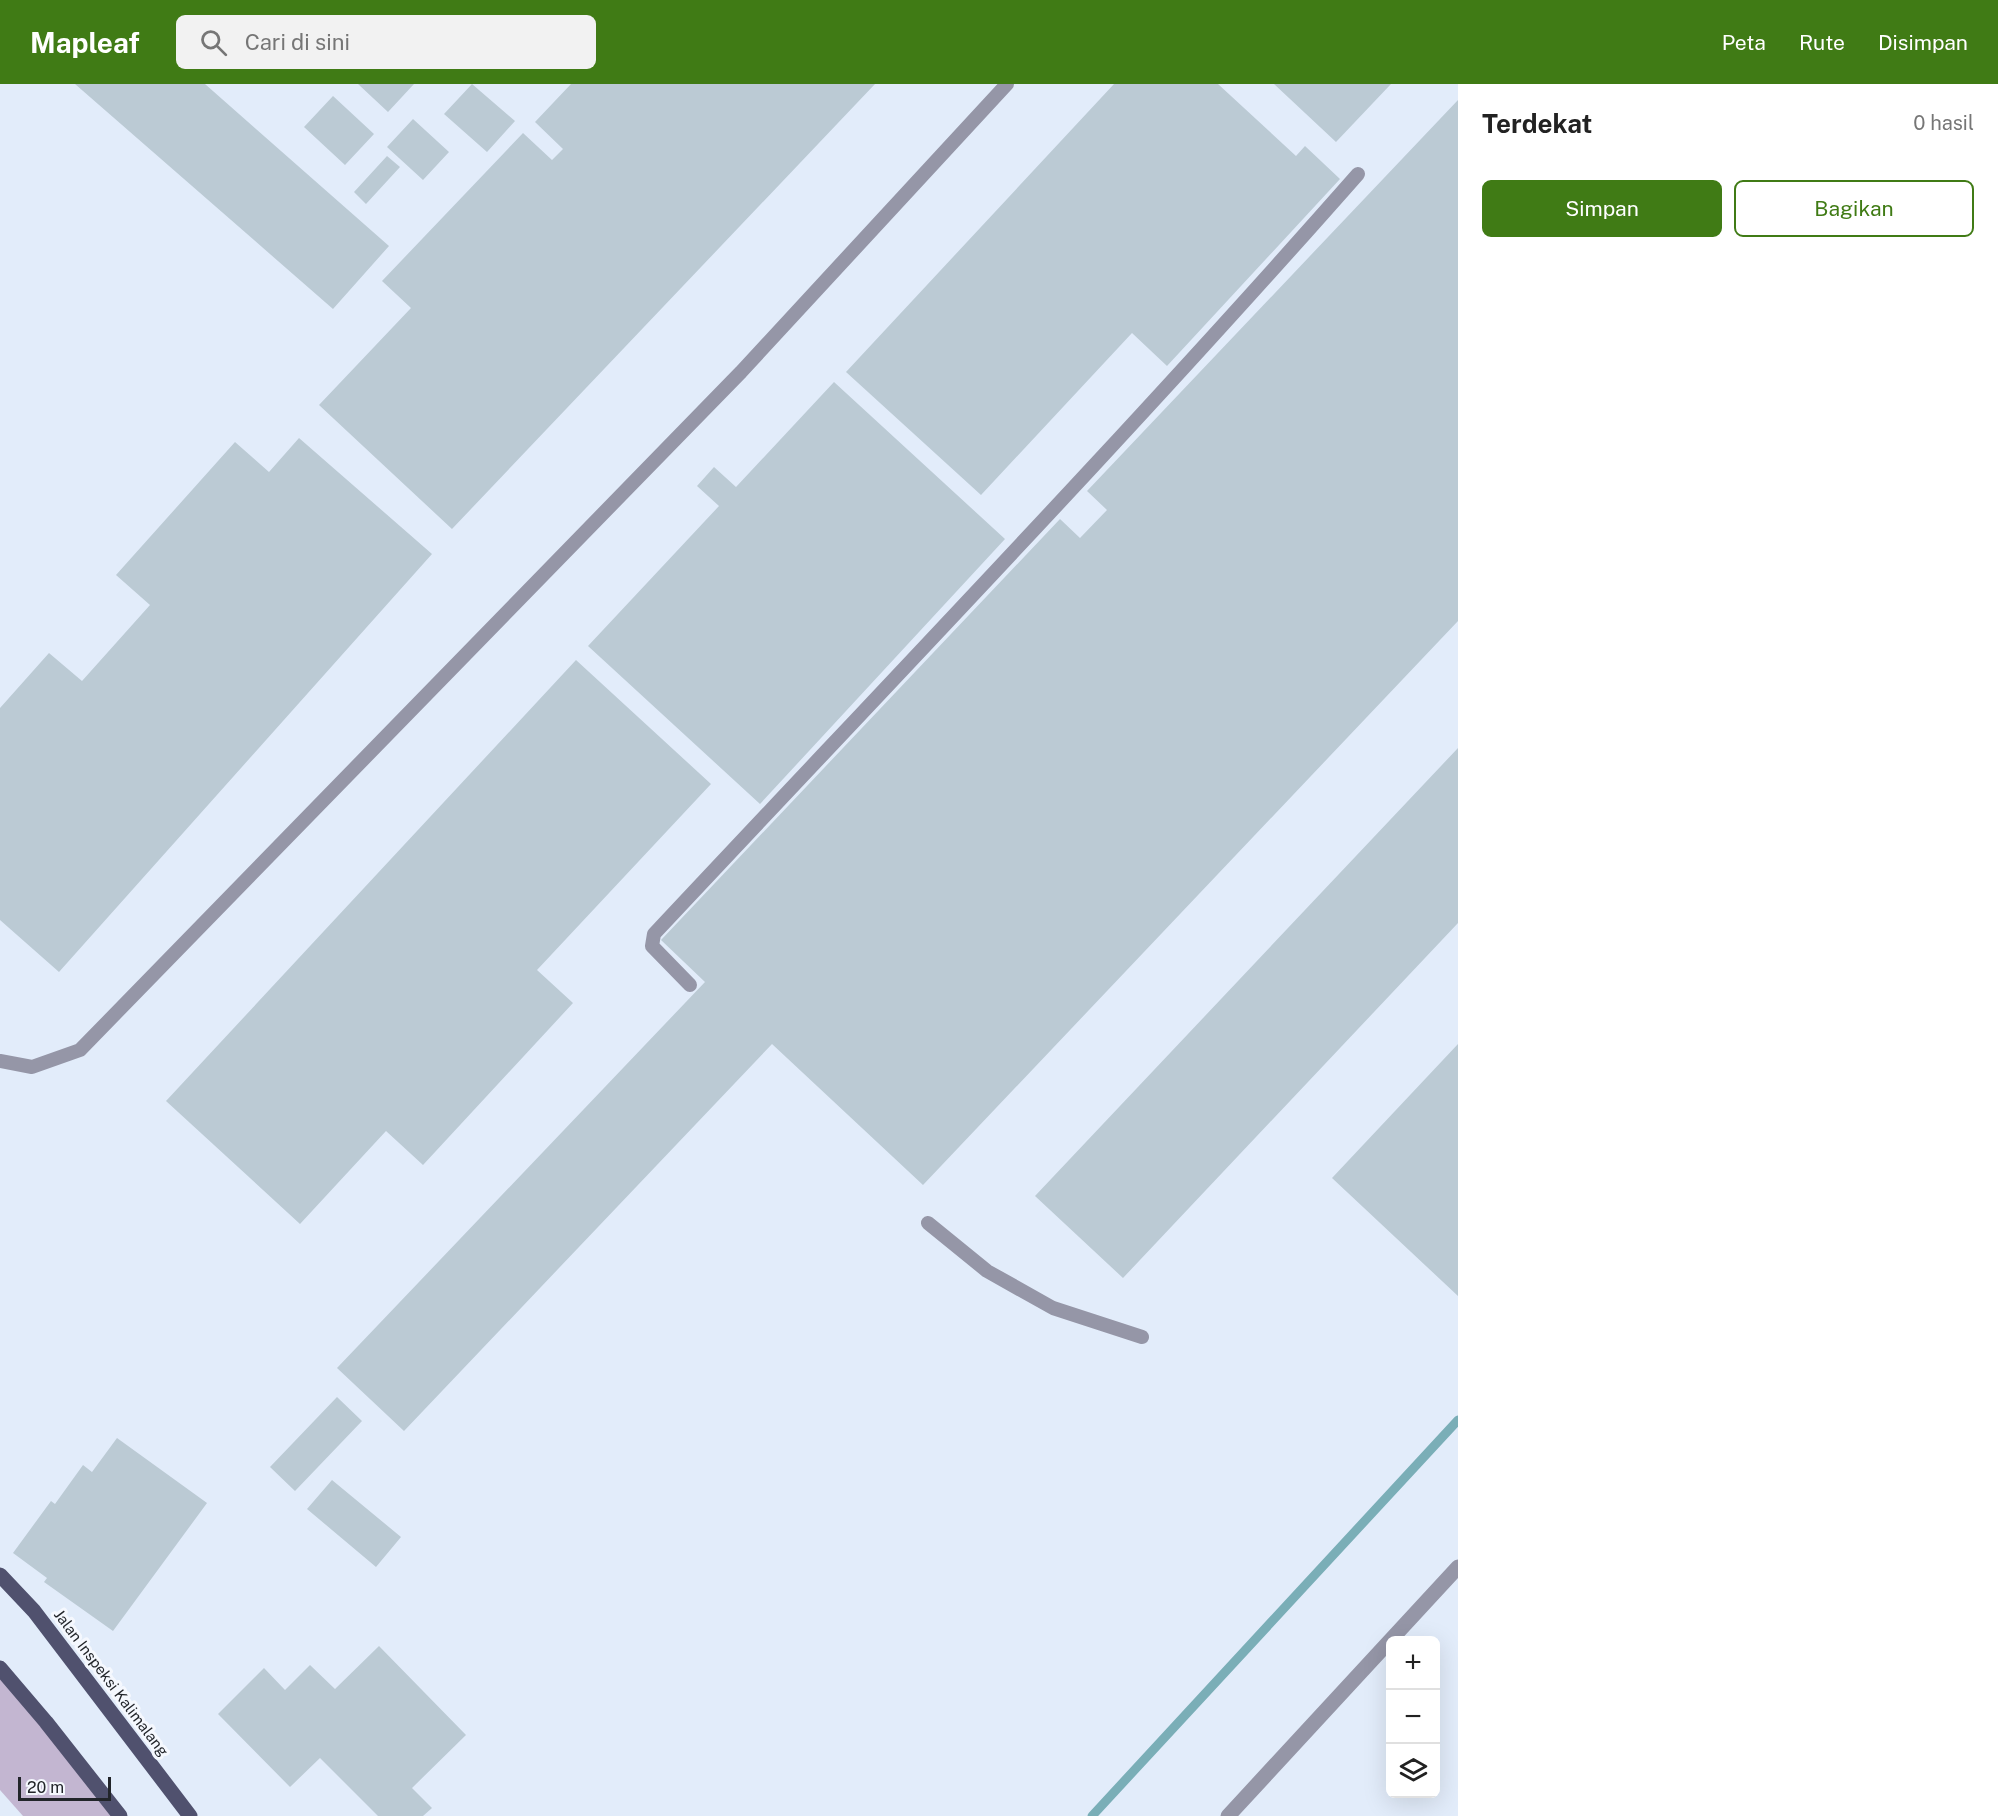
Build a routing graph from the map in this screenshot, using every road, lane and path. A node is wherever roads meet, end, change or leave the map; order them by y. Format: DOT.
graph roads {
  1 [pos="1007,84"];
  2 [pos="1358,174"];
  3 [pos="690,985"];
  4 [pos="0,1061"];
  5 [pos="928,1222"];
  6 [pos="1142,1337"];
  7 [pos="1458,1567"];
  8 [pos="0,1575"];
  9 [pos="0,1668"];
  10 [pos="120,1816"];
  11 [pos="190,1816"];
  12 [pos="1228,1816"];
  1 -- 4 [label="lane"];
  2 -- 3 [label="lane"];
  5 -- 6 [label="lane"];
  7 -- 12 [label="street"];
  8 -- 11 [label="main road, Jalan Inspeksi Kalimalang"];
  9 -- 10 [label="main road"];
}
